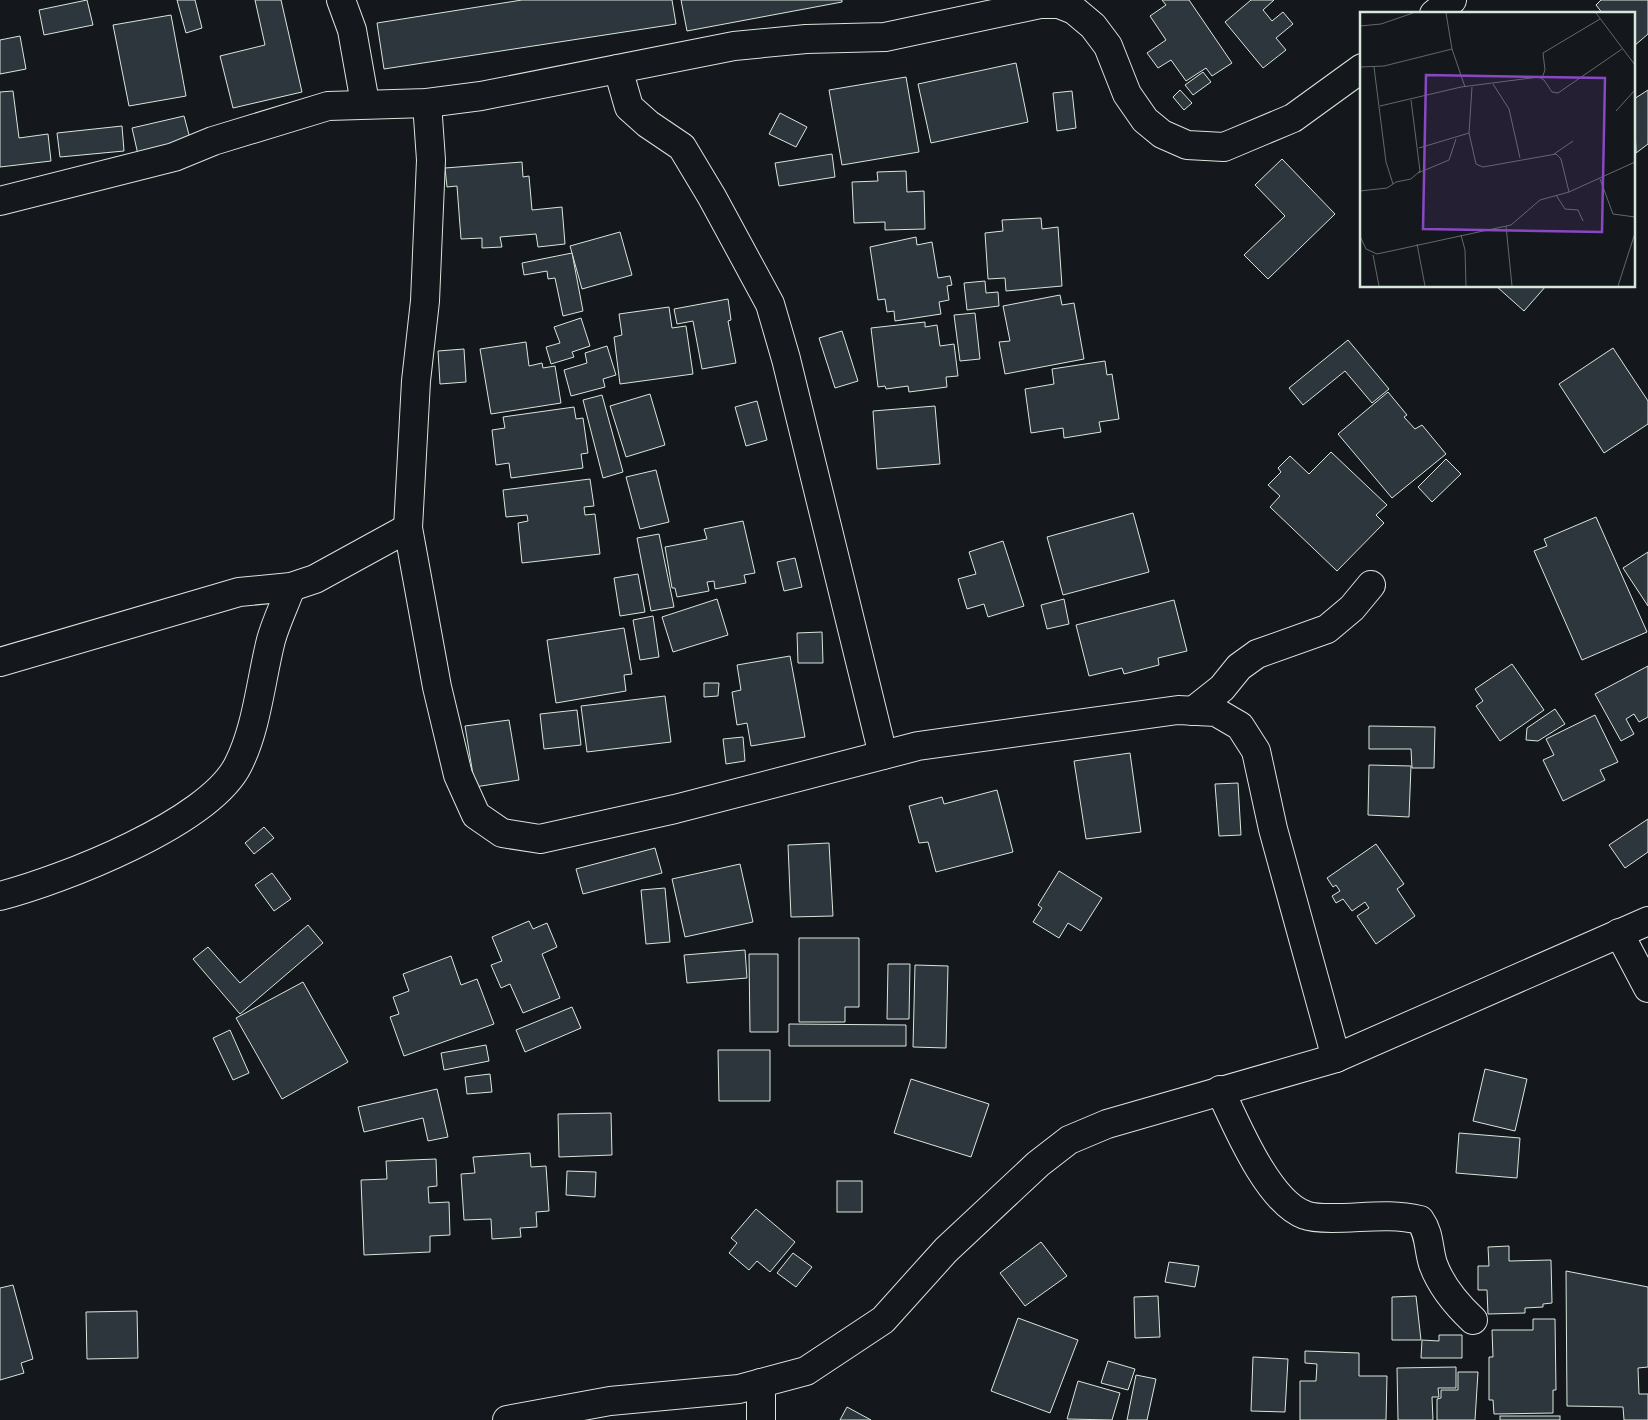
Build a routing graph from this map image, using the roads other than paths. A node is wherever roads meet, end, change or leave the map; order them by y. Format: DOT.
graph roads {
  1 [pos="342,0"];
  2 [pos="1452,0"];
  3 [pos="1077,5"];
  4 [pos="1437,12"];
  5 [pos="1360,69"];
  6 [pos="618,70"];
  7 [pos="427,102"];
  8 [pos="365,103"];
  9 [pos="0,201"];
  10 [pos="408,528"];
  11 [pos="1371,585"];
  12 [pos="291,587"];
  13 [pos="0,662"];
  14 [pos="1193,711"];
  15 [pos="883,755"];
  16 [pos="0,896"];
  17 [pos="1648,920"];
  18 [pos="1619,933"];
  19 [pos="1648,988"];
  20 [pos="1336,1058"];
  21 [pos="1220,1090"];
  22 [pos="1473,1320"];
  23 [pos="761,1383"];
  24 [pos="507,1420"];
  25 [pos="761,1420"];
  1 -- 8 [label="street"];
  2 -- 4 [label="street"];
  3 -- 5 [label="street"];
  3 -- 6 [label="street"];
  6 -- 7 [label="street"];
  6 -- 15 [label="street"];
  7 -- 8 [label="street"];
  7 -- 10 [label="street"];
  8 -- 9 [label="street"];
  10 -- 12 [label="street"];
  10 -- 15 [label="street"];
  11 -- 14 [label="street"];
  12 -- 13 [label="street"];
  12 -- 16 [label="street"];
  14 -- 15 [label="street"];
  14 -- 20 [label="street"];
  17 -- 18 [label="street"];
  18 -- 19 [label="street"];
  18 -- 20 [label="street"];
  20 -- 21 [label="street"];
  21 -- 22 [label="street"];
  21 -- 23 [label="street"];
  23 -- 24 [label="street"];
  23 -- 25 [label="street"];
}
